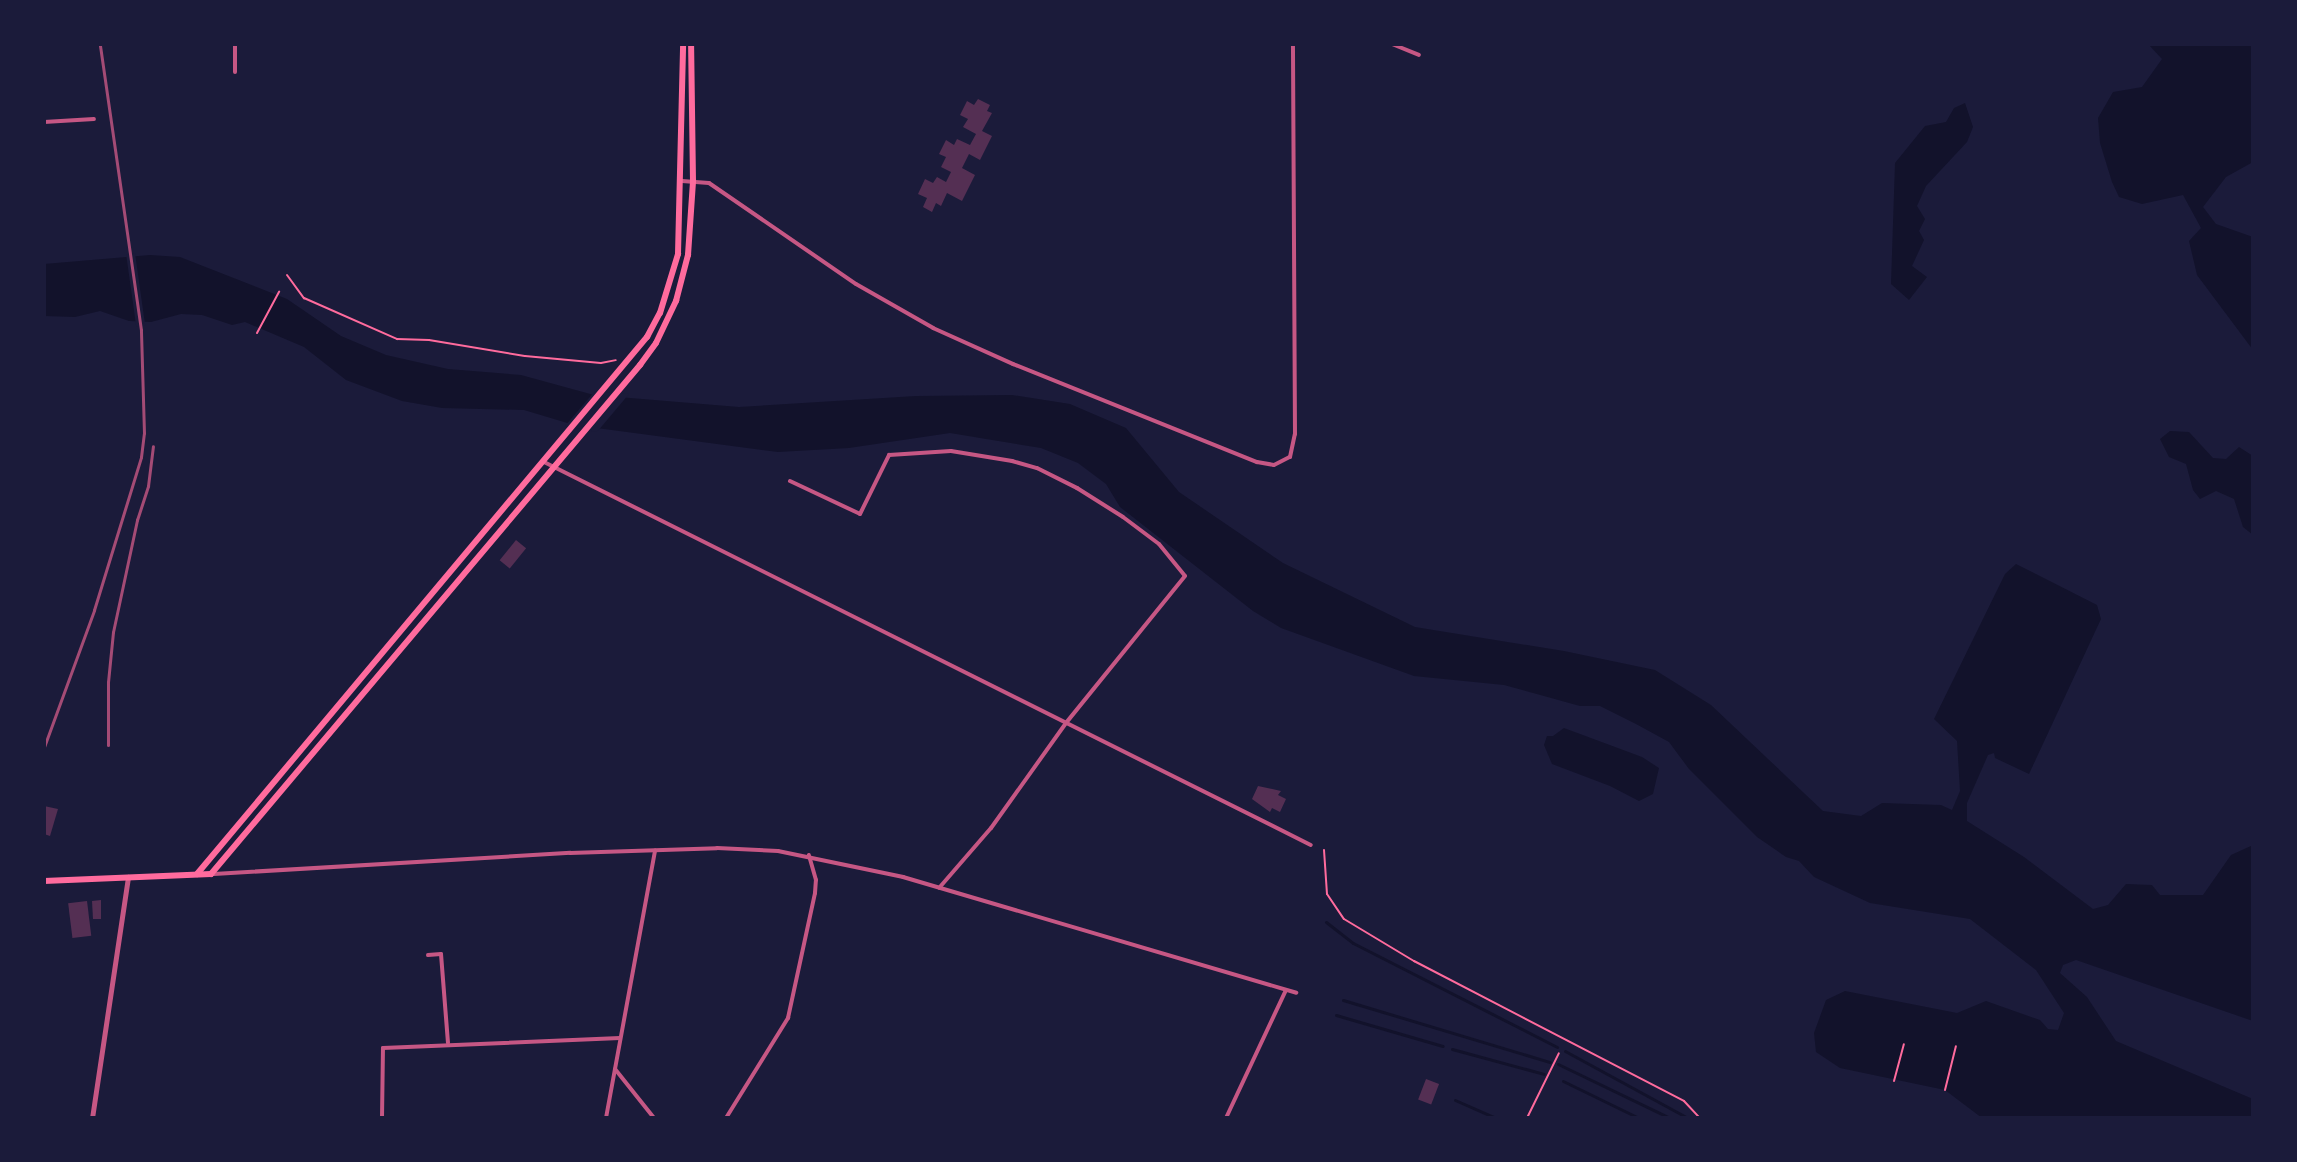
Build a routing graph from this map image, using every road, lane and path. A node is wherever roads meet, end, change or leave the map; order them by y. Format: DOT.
graph roads {
  1 [pos="235,44"];
  2 [pos="683,44"];
  3 [pos="691,44"];
  4 [pos="1293,44"];
  5 [pos="1392,44"];
  6 [pos="1419,55"];
  7 [pos="235,72"];
  8 [pos="94,119"];
  9 [pos="44,122"];
  10 [pos="682,181"];
  11 [pos="693,181"];
  12 [pos="287,275"];
  13 [pos="279,292"];
  14 [pos="257,333"];
  15 [pos="625,359"];
  16 [pos="544,462"];
  17 [pos="553,468"];
  18 [pos="790,481"];
  19 [pos="1066,723"];
  20 [pos="1311,845"];
  21 [pos="655,850"];
  22 [pos="1324,850"];
  23 [pos="809,855"];
  24 [pos="197,874"];
  25 [pos="211,874"];
  26 [pos="128,877"];
  27 [pos="44,881"];
  28 [pos="939,888"];
  29 [pos="428,955"];
  30 [pos="1286,990"];
  31 [pos="1296,993"];
  32 [pos="620,1038"];
  33 [pos="448,1043"];
  34 [pos="1904,1044"];
  35 [pos="1956,1046"];
  36 [pos="1559,1053"];
  37 [pos="615,1069"];
  38 [pos="1894,1081"];
  39 [pos="1945,1090"];
  40 [pos="92,1118"];
  41 [pos="382,1118"];
  42 [pos="606,1118"];
  43 [pos="654,1118"];
  44 [pos="726,1118"];
  45 [pos="1226,1118"];
  46 [pos="1527,1118"];
  47 [pos="1700,1118"];
  1 -- 7 [label="street"];
  2 -- 10 [label="main road"];
  3 -- 11 [label="main road"];
  4 -- 11 [label="street"];
  5 -- 6 [label="street"];
  8 -- 9 [label="street"];
  10 -- 11 [label="street"];
  10 -- 16 [label="main road"];
  11 -- 17 [label="main road"];
  12 -- 15 [label="path"];
  13 -- 14 [label="path"];
  16 -- 17 [label="street"];
  16 -- 24 [label="main road"];
  17 -- 19 [label="street"];
  17 -- 25 [label="main road"];
  18 -- 19 [label="street"];
  19 -- 20 [label="street"];
  19 -- 28 [label="street"];
  21 -- 23 [label="street"];
  21 -- 25 [label="street"];
  21 -- 32 [label="street"];
  22 -- 47 [label="path"];
  23 -- 28 [label="street"];
  23 -- 44 [label="street"];
  24 -- 25 [label="main road"];
  24 -- 26 [label="main road"];
  26 -- 27 [label="main road"];
  26 -- 40 [label="street"];
  28 -- 30 [label="street"];
  29 -- 33 [label="street"];
  30 -- 31 [label="street"];
  30 -- 45 [label="street"];
  32 -- 33 [label="street"];
  32 -- 37 [label="street"];
  33 -- 41 [label="street"];
  34 -- 38 [label="path"];
  35 -- 39 [label="path"];
  36 -- 46 [label="path"];
  37 -- 42 [label="street"];
  37 -- 43 [label="street"];
}
